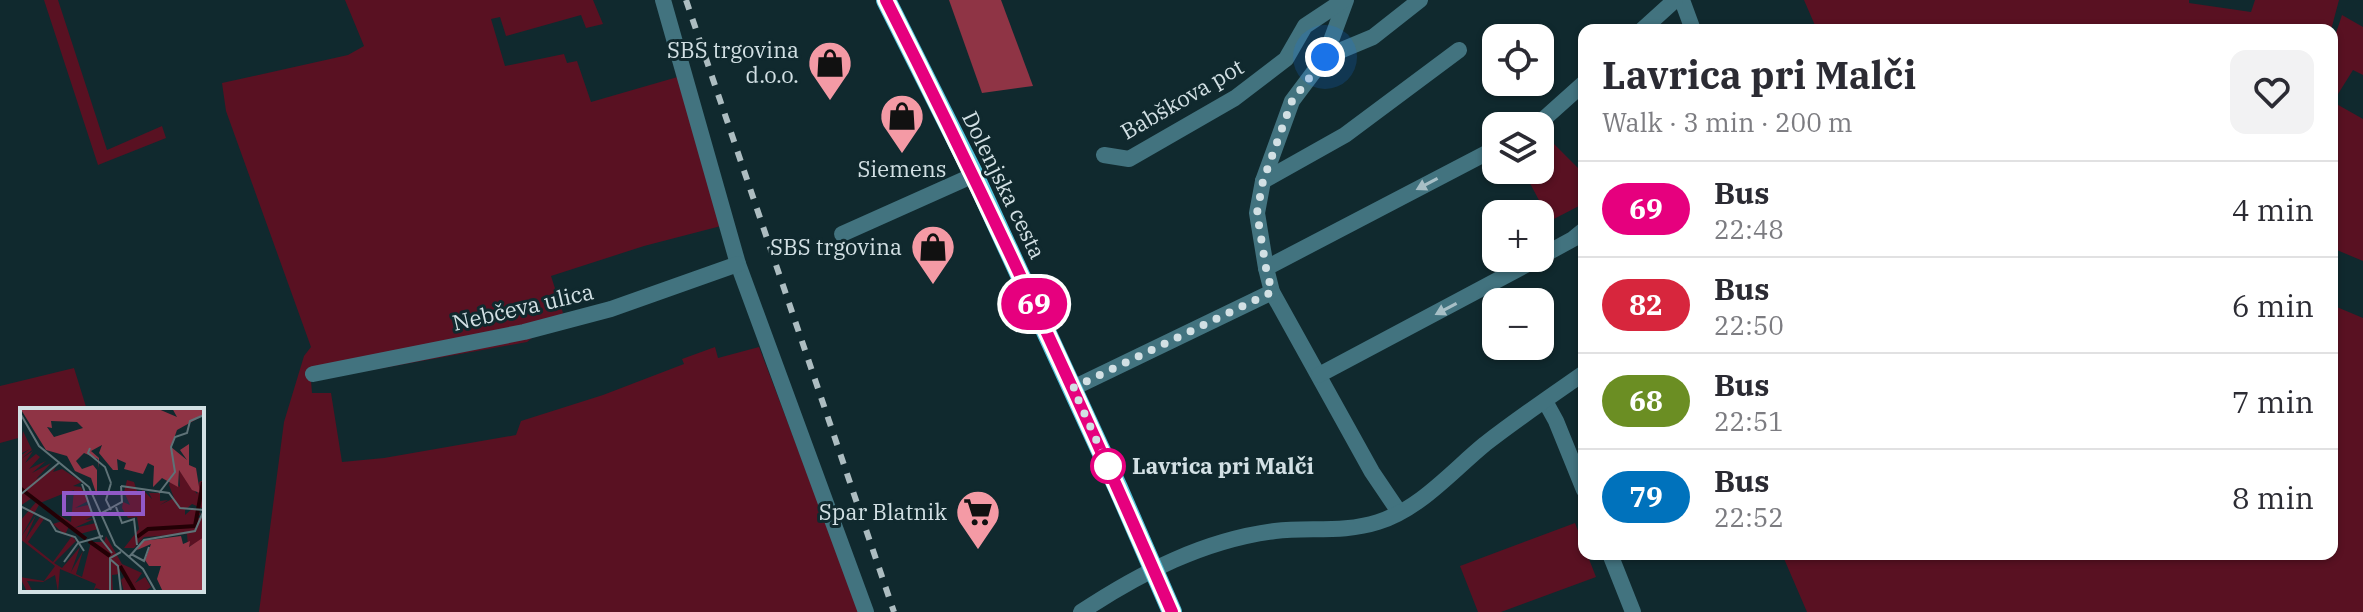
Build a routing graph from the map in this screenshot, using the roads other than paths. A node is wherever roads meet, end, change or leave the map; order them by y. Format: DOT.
graph roads {
  1 [pos="663,0"];
  2 [pos="886,0"];
  3 [pos="1345,0"];
  4 [pos="1420,0"];
  5 [pos="1675,0"];
  6 [pos="1682,0"];
  7 [pos="1649,24"];
  8 [pos="1691,24"];
  9 [pos="1459,50"];
  10 [pos="1325,57"];
  11 [pos="1578,88"];
  12 [pos="1552,112"];
  13 [pos="1104,155"];
  14 [pos="1482,155"];
  15 [pos="974,175"];
  16 [pos="1263,181"];
  17 [pos="842,234"];
  18 [pos="1578,235"];
  19 [pos="1554,250"];
  20 [pos="738,264"];
  21 [pos="1266,268"];
  22 [pos="1514,272"];
  23 [pos="1272,292"];
  24 [pos="313,374"];
  25 [pos="1319,375"];
  26 [pos="1578,377"];
  27 [pos="1073,388"];
  28 [pos="1545,401"];
  29 [pos="1578,475"];
  30 [pos="1399,512"];
  31 [pos="1612,560"];
  32 [pos="1153,570"];
  33 [pos="866,612"];
  34 [pos="1081,612"];
  35 [pos="1172,612"];
  36 [pos="1633,612"];
  1 -- 20 [label="street"];
  2 -- 15 [label="main road, Dolenjska cesta"];
  3 -- 10 [label="street, Babškova pot"];
  3 -- 13 [label="street, Babškova pot"];
  4 -- 10 [label="street"];
  5 -- 7 [label="street"];
  6 -- 8 [label="street"];
  9 -- 16 [label="street"];
  10 -- 16 [label="street, Babškova pot"];
  11 -- 12 [label="street"];
  14 -- 21 [label="street, one-way"];
  15 -- 17 [label="street"];
  15 -- 27 [label="main road, Dolenjska cesta"];
  16 -- 21 [label="street, Babškova pot"];
  18 -- 19 [label="street"];
  20 -- 24 [label="street, Nebčeva ulica"];
  20 -- 33 [label="street"];
  21 -- 23 [label="street, Babškova pot"];
  22 -- 25 [label="street, one-way"];
  23 -- 25 [label="street, Babškova pot"];
  23 -- 27 [label="street"];
  25 -- 30 [label="street, Babškova pot"];
  26 -- 28 [label="street"];
  27 -- 32 [label="main road, Dolenjska cesta"];
  28 -- 29 [label="street"];
  28 -- 30 [label="street"];
  30 -- 32 [label="street"];
  31 -- 36 [label="street"];
  32 -- 34 [label="street"];
  32 -- 35 [label="main road, Dolenjska cesta"];
}
